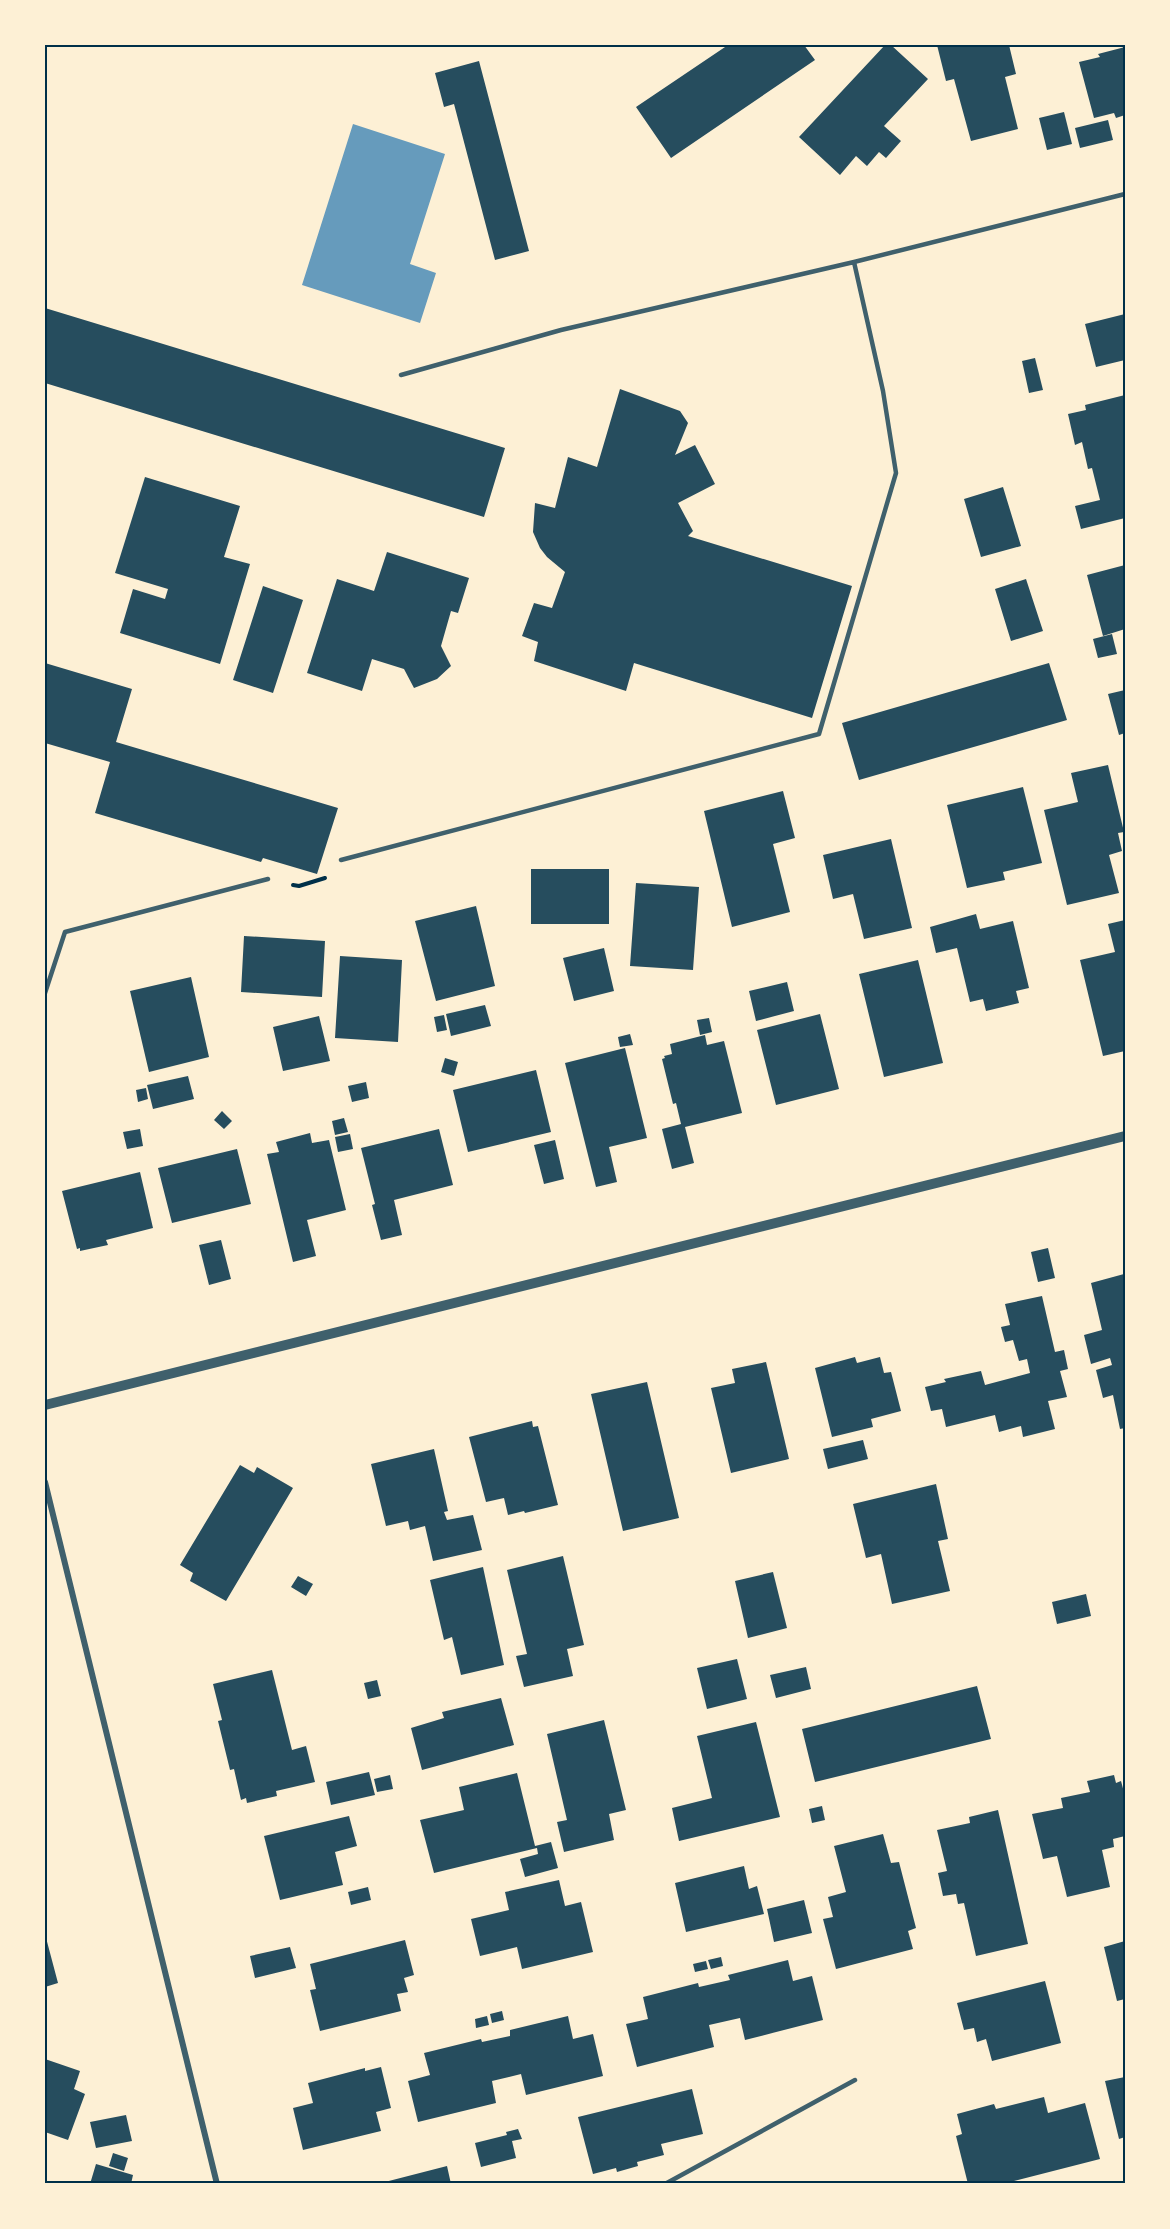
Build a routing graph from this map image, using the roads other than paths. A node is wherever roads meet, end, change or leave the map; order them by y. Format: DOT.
graph roads {
  1 [pos="1125,194"];
  2 [pos="854,262"];
  3 [pos="401,375"];
  4 [pos="341,860"];
  5 [pos="268,879"];
  6 [pos="45,993"];
  7 [pos="1125,1136"];
  8 [pos="45,1405"];
  9 [pos="45,1482"];
  10 [pos="855,2080"];
  11 [pos="217,2184"];
  12 [pos="665,2184"];
  1 -- 2 [label="lane"];
  2 -- 3 [label="lane"];
  2 -- 4 [label="lane"];
  5 -- 6 [label="lane"];
  7 -- 8 [label="street"];
  9 -- 11 [label="street"];
  10 -- 12 [label="lane"];
}
